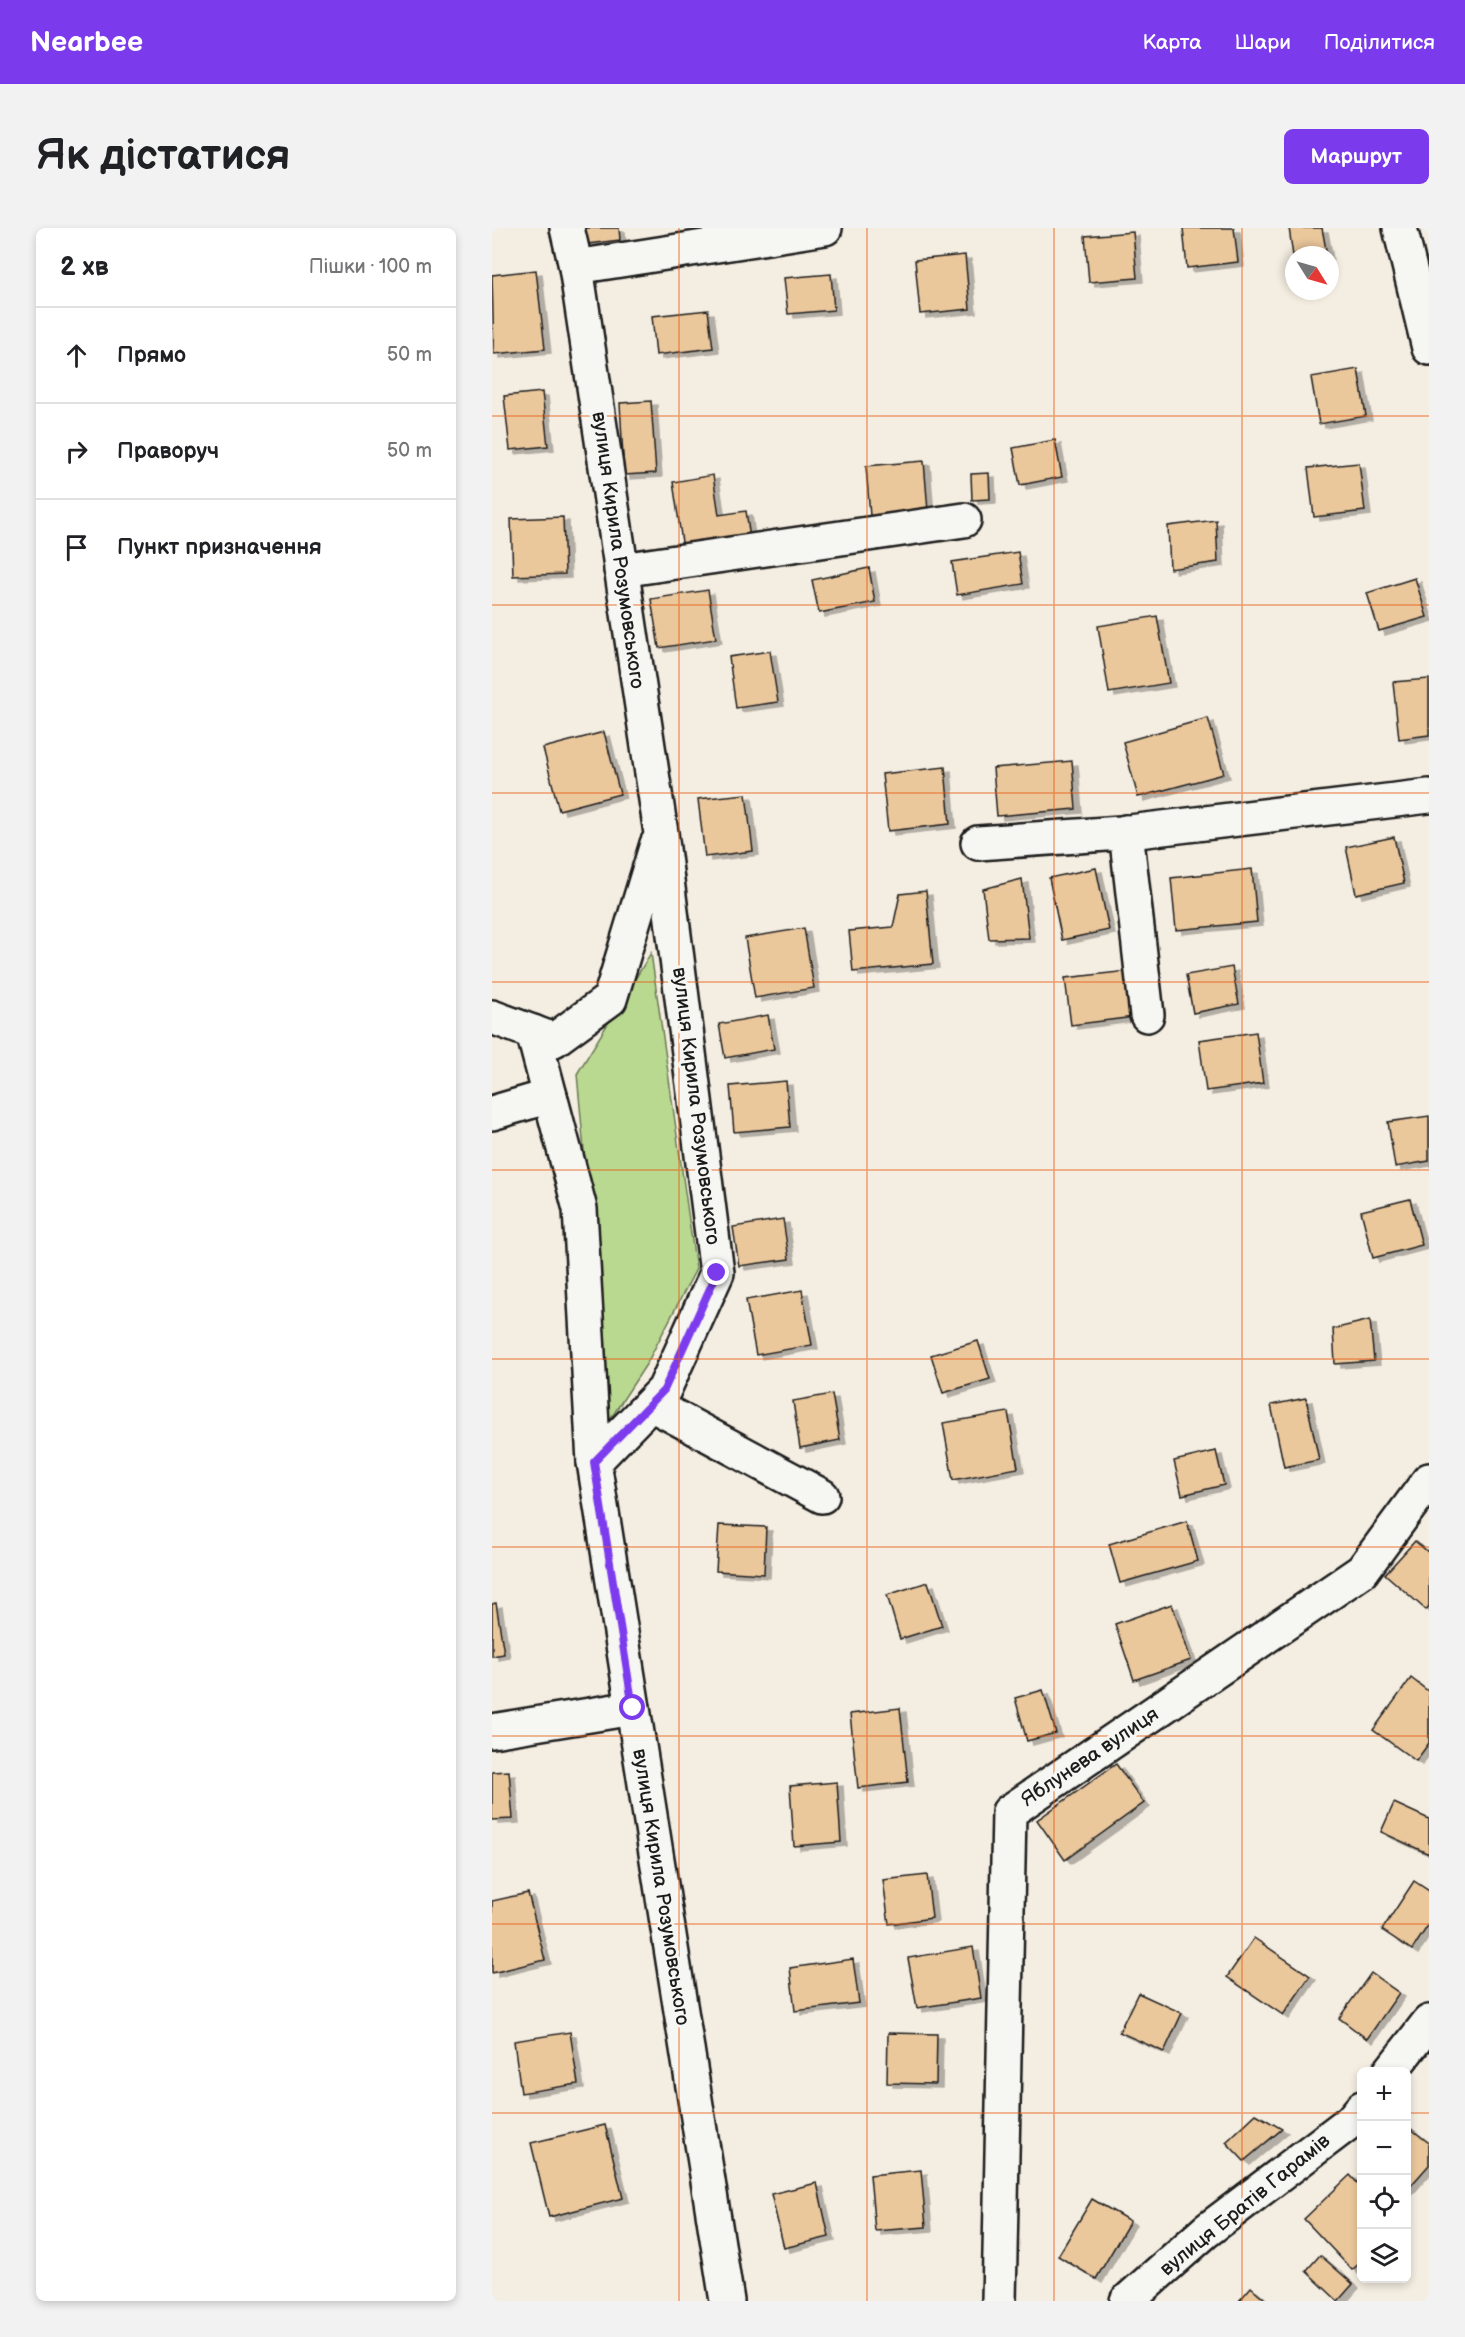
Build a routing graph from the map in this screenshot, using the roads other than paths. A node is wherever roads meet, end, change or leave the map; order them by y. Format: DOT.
graph roads {
  1 [pos="567,228"];
  2 [pos="825,228"];
  3 [pos="1400,228"];
  4 [pos="576,267"];
  5 [pos="1429,348"];
  6 [pos="964,520"];
  7 [pos="621,570"];
  8 [pos="1429,796"];
  9 [pos="1126,832"];
  10 [pos="661,833"];
  11 [pos="978,843"];
  12 [pos="1147,1015"];
  13 [pos="492,1017"];
  14 [pos="533,1032"];
  15 [pos="550,1096"];
  16 [pos="492,1113"];
  17 [pos="651,1404"];
  18 [pos="594,1462"];
  19 [pos="1429,1480"];
  20 [pos="822,1496"];
  21 [pos="633,1708"];
  22 [pos="492,1731"];
  23 [pos="1429,2022"];
  24 [pos="1394,2067"];
  25 [pos="1357,2114"];
  26 [pos="727,2301"];
  27 [pos="999,2301"];
  28 [pos="1127,2301"];
  1 -- 4 [label="street, вулиця Кирила Розумовського"];
  2 -- 4 [label="street"];
  3 -- 5 [label="street"];
  4 -- 7 [label="street, вулиця Кирила Розумовського"];
  6 -- 7 [label="street"];
  7 -- 10 [label="street, вулиця Кирила Розумовського"];
  8 -- 9 [label="street"];
  9 -- 11 [label="street"];
  9 -- 12 [label="street"];
  10 -- 14 [label="street, вулиця Кирила Розумовського"];
  10 -- 17 [label="street, вулиця Кирила Розумовського"];
  13 -- 14 [label="street, вулиця Кирила Розумовського"];
  14 -- 15 [label="street"];
  15 -- 16 [label="street"];
  15 -- 18 [label="street"];
  17 -- 18 [label="street, вулиця Кирила Розумовського"];
  17 -- 20 [label="street"];
  18 -- 21 [label="street, вулиця Кирила Розумовського"];
  19 -- 27 [label="street, Яблунева вулиця"];
  21 -- 22 [label="street"];
  21 -- 26 [label="street, вулиця Кирила Розумовського"];
  23 -- 24 [label="street"];
  25 -- 28 [label="street, вулиця Братів Гарамів"];
}
